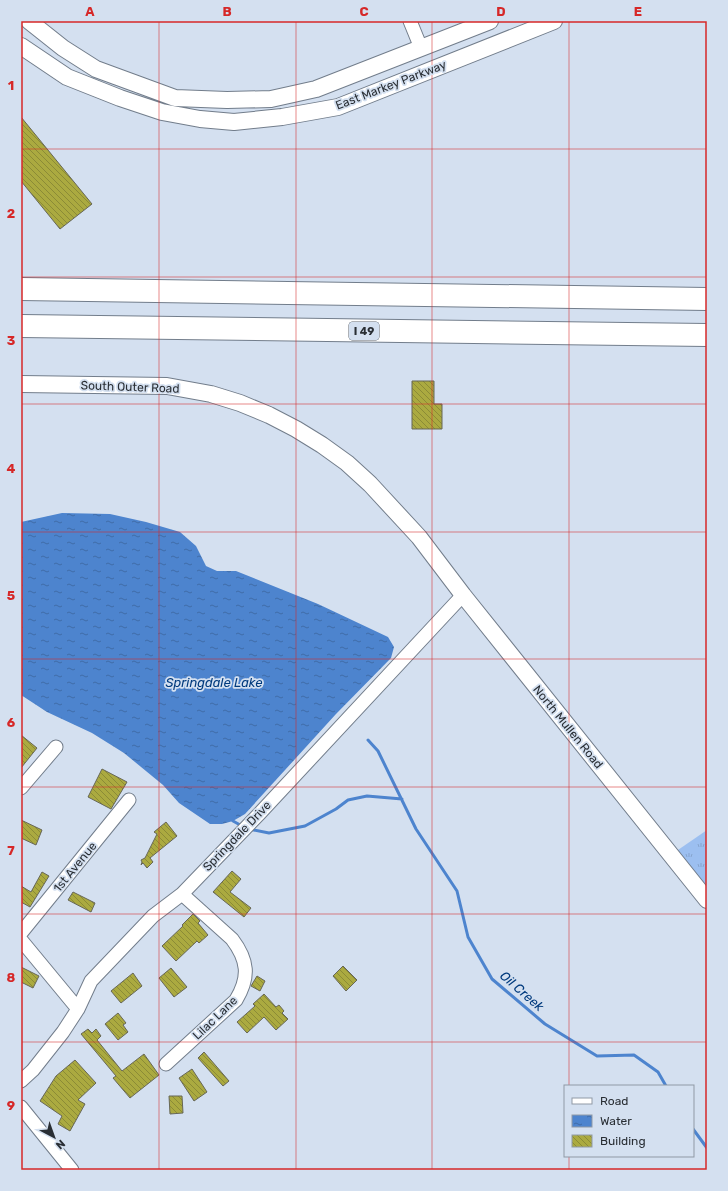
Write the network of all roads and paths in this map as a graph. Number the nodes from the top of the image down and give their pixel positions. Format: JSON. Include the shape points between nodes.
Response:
{"nodes":[{"id":1,"x":28,"y":21,"type":"edge"},
{"id":2,"x":410,"y":21,"type":"edge"},
{"id":3,"x":490,"y":21,"type":"edge"},
{"id":4,"x":554,"y":21,"type":"edge"},
{"id":5,"x":21,"y":46,"type":"edge"},
{"id":6,"x":421,"y":48,"type":"junction"},
{"id":7,"x":21,"y":289,"type":"edge"},
{"id":8,"x":707,"y":299,"type":"edge"},
{"id":9,"x":21,"y":326,"type":"edge"},
{"id":10,"x":707,"y":336,"type":"edge"},
{"id":11,"x":21,"y":384,"type":"edge"},
{"id":12,"x":463,"y":595,"type":"junction"},
{"id":13,"x":56,"y":747,"type":"dead end"},
{"id":14,"x":21,"y":788,"type":"edge"},
{"id":15,"x":129,"y":800,"type":"dead end"},
{"id":16,"x":182,"y":894,"type":"junction"},
{"id":17,"x":707,"y":900,"type":"edge"},
{"id":18,"x":21,"y":933,"type":"edge"},
{"id":19,"x":21,"y":940,"type":"edge"},
{"id":20,"x":78,"y":1009,"type":"junction"},
{"id":21,"x":166,"y":1064,"type":"dead end"},
{"id":22,"x":21,"y":1081,"type":"edge"},
{"id":23,"x":21,"y":1107,"type":"edge"},
{"id":24,"x":72,"y":1170,"type":"edge"}],
"edges":[{"from":1,"to":6,"type":"street","name":"East Markey Parkway","via":[[96,69],[175,98],[271,99],[316,89]]},
{"from":2,"to":6,"type":"street"},
{"from":3,"to":6,"type":"street","name":"East Markey Parkway"},
{"from":4,"to":5,"type":"street","name":"East Markey Parkway","via":[[338,107],[234,122],[162,112],[120,98],[67,78]]},
{"from":7,"to":8,"type":"highway"},
{"from":9,"to":10,"type":"highway","number":"I 49"},
{"from":11,"to":12,"type":"street","name":"South Outer Road","via":[[167,386],[211,394],[269,415],[322,445],[360,475],[419,537]]},
{"from":12,"to":16,"type":"street","name":"Springdale Drive"},
{"from":12,"to":17,"type":"street","name":"North Mullen Road"},
{"from":13,"to":14,"type":"street"},
{"from":15,"to":18,"type":"street","name":"1st Avenue"},
{"from":16,"to":20,"type":"street","name":"Springdale Drive","via":[[153,916],[92,981]]},
{"from":16,"to":21,"type":"street","name":"Lilac Lane","via":[[239,948],[245,964],[245,980],[236,1000]]},
{"from":19,"to":20,"type":"street"},
{"from":20,"to":22,"type":"street","name":"Springdale Drive","via":[[33,1070]]},
{"from":23,"to":24,"type":"street"}]}
